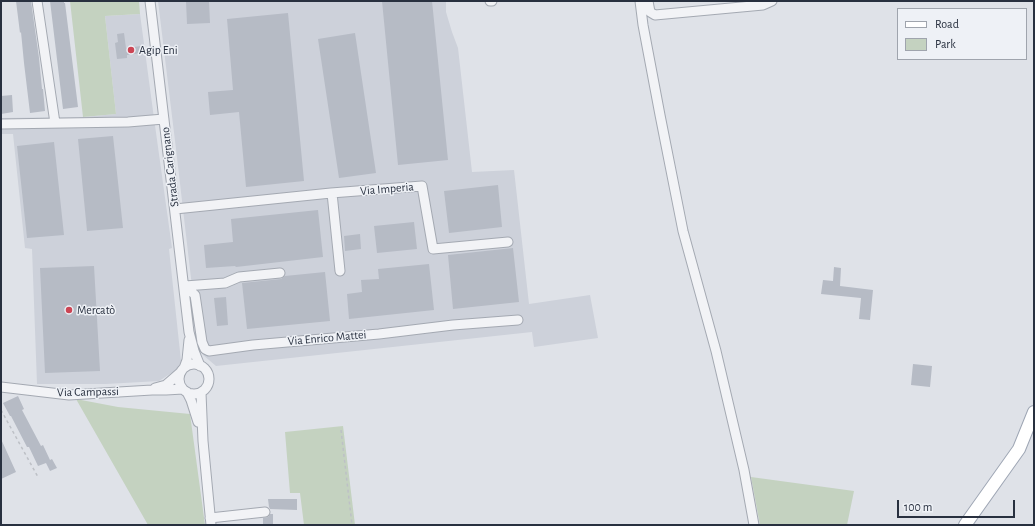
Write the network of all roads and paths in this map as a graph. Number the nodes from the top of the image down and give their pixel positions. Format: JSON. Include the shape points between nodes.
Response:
{"nodes":[{"id":1,"x":37,"y":1,"type":"edge"},
{"id":2,"x":150,"y":1,"type":"edge"},
{"id":3,"x":640,"y":1,"type":"edge"},
{"id":4,"x":648,"y":1,"type":"edge"},
{"id":5,"x":706,"y":1,"type":"edge"},
{"id":6,"x":772,"y":1,"type":"edge"},
{"id":7,"x":707,"y":11,"type":"junction"},
{"id":8,"x":164,"y":119,"type":"junction"},
{"id":9,"x":55,"y":123,"type":"junction"},
{"id":10,"x":1,"y":124,"type":"edge"},
{"id":11,"x":332,"y":193,"type":"junction"},
{"id":12,"x":175,"y":209,"type":"junction"},
{"id":13,"x":508,"y":242,"type":"dead end"},
{"id":14,"x":340,"y":271,"type":"dead end"},
{"id":15,"x":280,"y":273,"type":"dead end"},
{"id":16,"x":185,"y":286,"type":"junction"},
{"id":17,"x":518,"y":320,"type":"dead end"},
{"id":18,"x":190,"y":332,"type":"junction"},
{"id":19,"x":200,"y":366,"type":"junction"},
{"id":20,"x":183,"y":370,"type":"junction"},
{"id":21,"x":1,"y":387,"type":"edge"},
{"id":22,"x":152,"y":390,"type":"junction"},
{"id":23,"x":185,"y":391,"type":"junction"},
{"id":24,"x":201,"y":392,"type":"junction"},
{"id":25,"x":1,"y":410,"type":"edge"},
{"id":26,"x":1034,"y":412,"type":"edge"},
{"id":27,"x":341,"y":430,"type":"dead end"},
{"id":28,"x":203,"y":441,"type":"junction"},
{"id":29,"x":38,"y":477,"type":"dead end"},
{"id":30,"x":265,"y":512,"type":"dead end"},
{"id":31,"x":210,"y":522,"type":"edge"},
{"id":32,"x":352,"y":525,"type":"edge"},
{"id":33,"x":754,"y":525,"type":"edge"},
{"id":34,"x":965,"y":525,"type":"edge"}],
"edges":[{"from":1,"to":9,"type":"street"},
{"from":2,"to":8,"type":"street","name":"Strada Carignano"},
{"from":3,"to":33,"type":"street","via":[[683,231],[716,351]]},
{"from":4,"to":7,"type":"street","via":[[650,12],[655,15]]},
{"from":5,"to":7,"type":"street"},
{"from":6,"to":7,"type":"street"},
{"from":8,"to":9,"type":"street"},
{"from":8,"to":12,"type":"street","name":"Strada Carignano"},
{"from":9,"to":10,"type":"street"},
{"from":11,"to":12,"type":"street","name":"Via Imperia"},
{"from":11,"to":13,"type":"street","name":"Via Imperia","via":[[422,186],[433,249]]},
{"from":11,"to":14,"type":"street"},
{"from":12,"to":16,"type":"street","name":"Strada Carignano"},
{"from":15,"to":16,"type":"street","via":[[239,277],[225,284]]},
{"from":16,"to":17,"type":"street","name":"Via Enrico Mattei","via":[[195,295],[202,342],[209,351]]},
{"from":16,"to":18,"type":"street","name":"Strada Carignano"},
{"from":18,"to":19,"type":"street","name":"Strada Carignano"},
{"from":18,"to":20,"type":"street","name":"Strada Carignano","via":[[187,360]]},
{"from":19,"to":20,"type":"street","via":[[189,365]]},
{"from":19,"to":24,"type":"street","via":[[208,373],[209,380]]},
{"from":20,"to":22,"type":"street","name":"Via Campassi","via":[[166,385]]},
{"from":20,"to":23,"type":"street","via":[[179,378]]},
{"from":21,"to":22,"type":"street","name":"Via Campassi","via":[[69,395]]},
{"from":22,"to":23,"type":"street","name":"Via Campassi"},
{"from":23,"to":24,"type":"street","via":[[195,394]]},
{"from":23,"to":28,"type":"street","via":[[197,414]]},
{"from":24,"to":28,"type":"street"},
{"from":25,"to":29,"type":"path"},
{"from":26,"to":34,"type":"main road","via":[[1019,449]]},
{"from":27,"to":32,"type":"path"},
{"from":28,"to":31,"type":"street"},
{"from":30,"to":31,"type":"street"}]}
